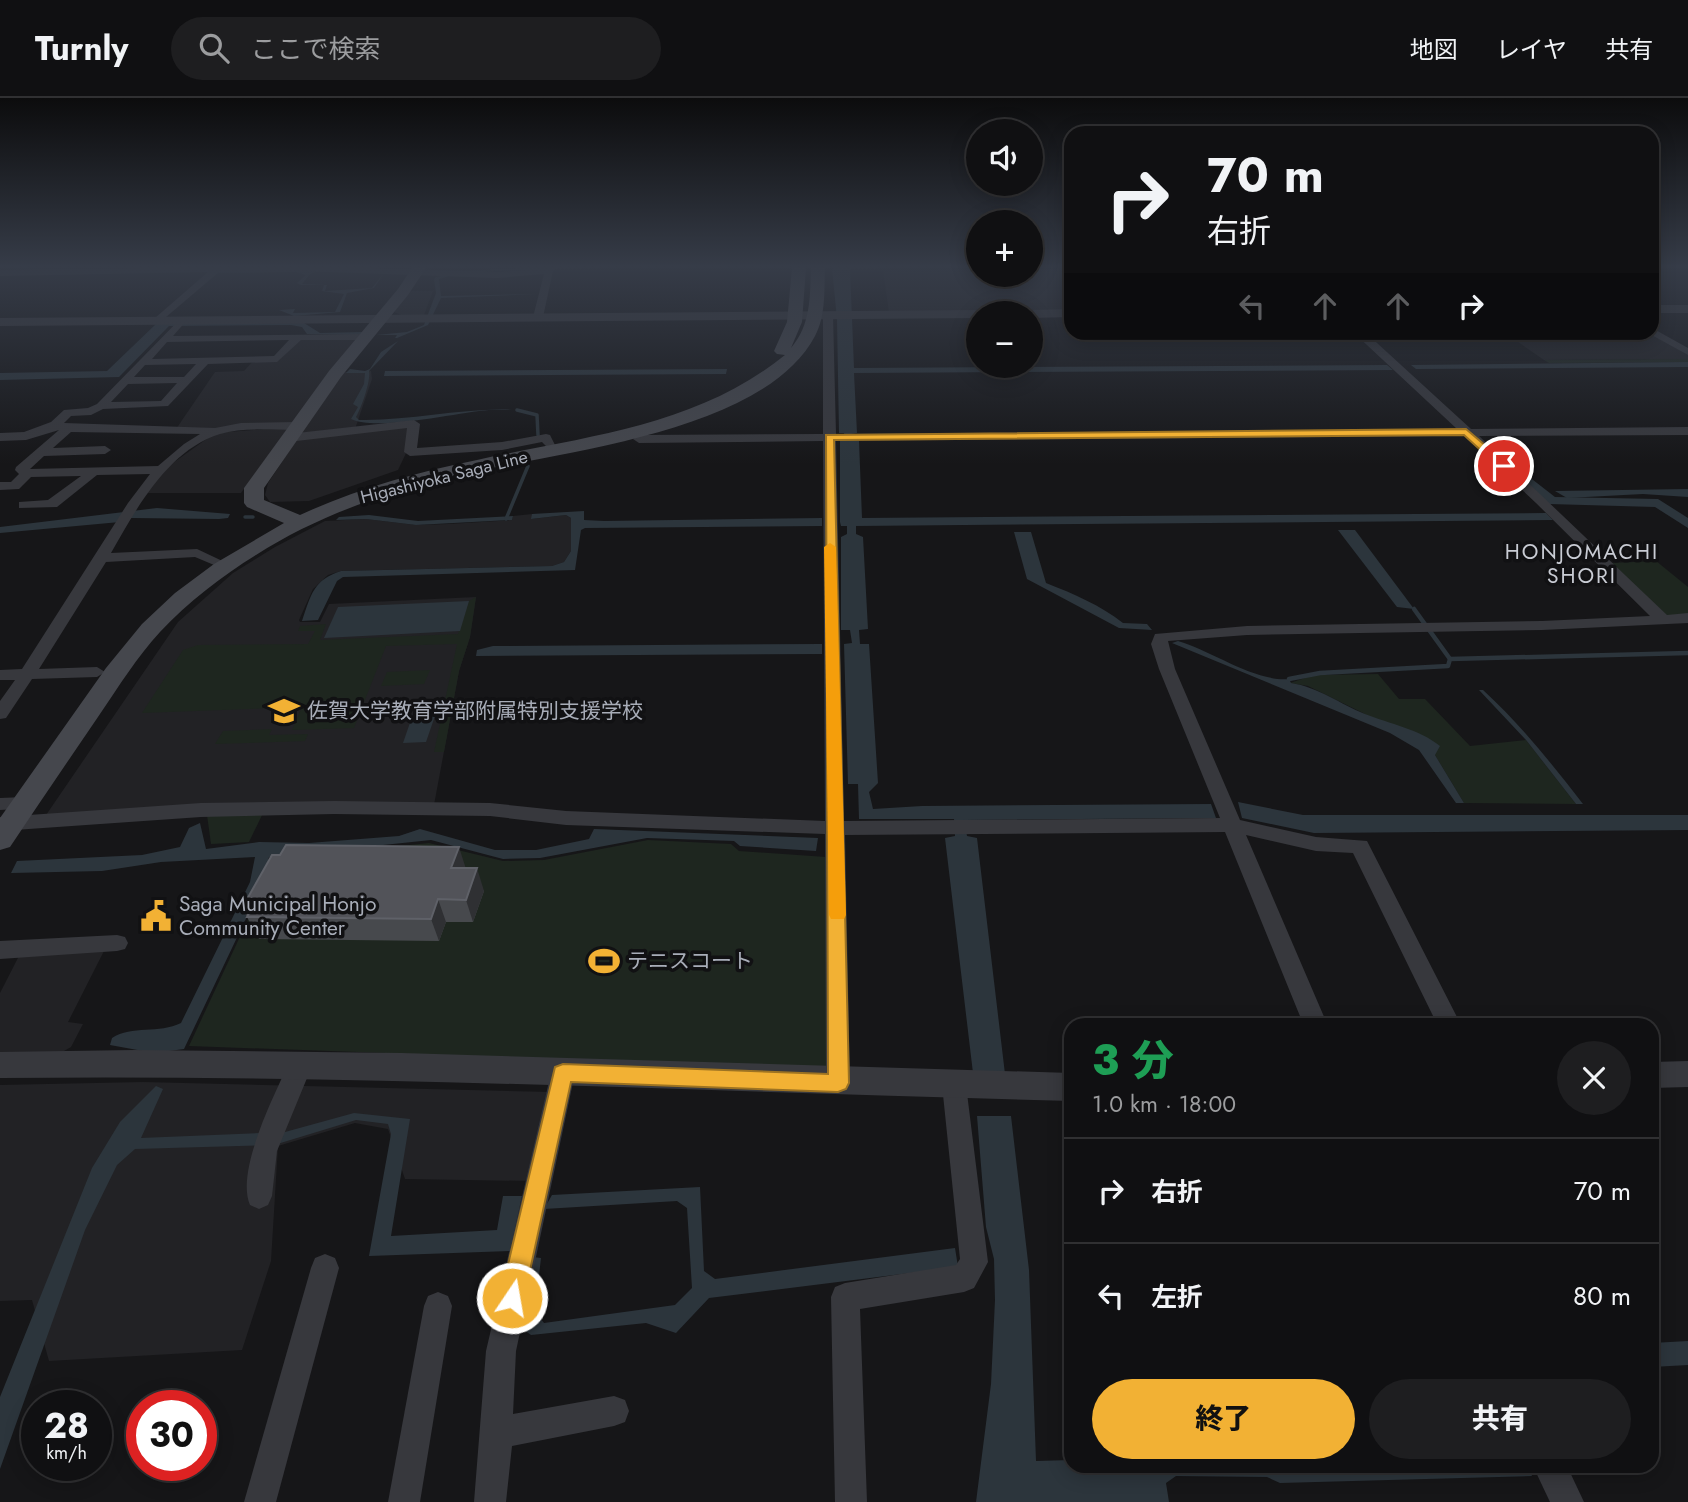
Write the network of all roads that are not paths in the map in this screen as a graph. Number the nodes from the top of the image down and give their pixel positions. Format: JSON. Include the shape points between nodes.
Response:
{"nodes":[{"id":1,"x":170,"y":334,"type":"edge"},
{"id":2,"x":370,"y":334,"type":"edge"},
{"id":3,"x":792,"y":334,"type":"edge"},
{"id":4,"x":812,"y":334,"type":"edge"},
{"id":5,"x":834,"y":334,"type":"edge"},
{"id":6,"x":1659,"y":335,"type":"edge"},
{"id":7,"x":298,"y":337,"type":"junction"},
{"id":8,"x":367,"y":337,"type":"junction"},
{"id":9,"x":166,"y":339,"type":"junction"},
{"id":10,"x":1367,"y":340,"type":"edge"},
{"id":11,"x":1688,"y":352,"type":"edge"},
{"id":12,"x":206,"y":360,"type":"junction"},
{"id":13,"x":141,"y":362,"type":"junction"},
{"id":14,"x":186,"y":380,"type":"junction"},
{"id":15,"x":122,"y":381,"type":"junction"},
{"id":16,"x":101,"y":406,"type":"junction"},
{"id":17,"x":121,"y":415,"type":"dead end"},
{"id":18,"x":143,"y":416,"type":"junction"},
{"id":19,"x":162,"y":417,"type":"dead end"},
{"id":20,"x":61,"y":426,"type":"junction"},
{"id":21,"x":127,"y":429,"type":"junction"},
{"id":22,"x":155,"y":430,"type":"junction"},
{"id":23,"x":1688,"y":430,"type":"edge"},
{"id":24,"x":215,"y":432,"type":"junction"},
{"id":25,"x":292,"y":432,"type":"junction"},
{"id":26,"x":1473,"y":432,"type":"junction"},
{"id":27,"x":842,"y":437,"type":"junction"},
{"id":28,"x":4,"y":439,"type":"edge"},
{"id":29,"x":639,"y":439,"type":"dead end"},
{"id":30,"x":141,"y":444,"type":"dead end"},
{"id":31,"x":549,"y":445,"type":"junction"},
{"id":32,"x":105,"y":450,"type":"dead end"},
{"id":33,"x":41,"y":452,"type":"junction"},
{"id":34,"x":162,"y":470,"type":"junction"},
{"id":35,"x":93,"y":472,"type":"junction"},
{"id":36,"x":28,"y":473,"type":"junction"},
{"id":37,"x":0,"y":486,"type":"edge"},
{"id":38,"x":24,"y":505,"type":"dead end"},
{"id":39,"x":295,"y":520,"type":"junction"},
{"id":40,"x":102,"y":558,"type":"junction"},
{"id":41,"x":221,"y":563,"type":"junction"},
{"id":42,"x":1688,"y":618,"type":"edge"},
{"id":43,"x":1664,"y":621,"type":"junction"},
{"id":44,"x":97,"y":672,"type":"junction"},
{"id":45,"x":28,"y":673,"type":"junction"},
{"id":46,"x":0,"y":674,"type":"edge"},
{"id":47,"x":0,"y":714,"type":"edge"},
{"id":48,"x":6,"y":815,"type":"edge"},
{"id":49,"x":1231,"y":825,"type":"junction"},
{"id":50,"x":837,"y":828,"type":"junction"},
{"id":51,"x":117,"y":943,"type":"dead end"},
{"id":52,"x":0,"y":950,"type":"edge"},
{"id":53,"x":1445,"y":1017,"type":"dead end"},
{"id":54,"x":1313,"y":1018,"type":"edge"},
{"id":55,"x":0,"y":1065,"type":"edge"},
{"id":56,"x":300,"y":1066,"type":"junction"},
{"id":57,"x":563,"y":1073,"type":"junction"},
{"id":58,"x":1688,"y":1074,"type":"edge"},
{"id":59,"x":1659,"y":1075,"type":"edge"},
{"id":60,"x":838,"y":1083,"type":"junction"},
{"id":61,"x":954,"y":1085,"type":"junction"},
{"id":62,"x":1064,"y":1087,"type":"edge"},
{"id":63,"x":259,"y":1196,"type":"dead end"},
{"id":64,"x":325,"y":1268,"type":"dead end"},
{"id":65,"x":438,"y":1306,"type":"dead end"},
{"id":66,"x":614,"y":1411,"type":"dead end"},
{"id":67,"x":497,"y":1433,"type":"junction"},
{"id":68,"x":1553,"y":1473,"type":"edge"},
{"id":69,"x":260,"y":1502,"type":"edge"},
{"id":70,"x":404,"y":1502,"type":"edge"},
{"id":71,"x":490,"y":1502,"type":"edge"},
{"id":72,"x":850,"y":1502,"type":"edge"},
{"id":73,"x":1568,"y":1502,"type":"edge"}],
"edges":[{"from":1,"to":9,"type":"street"},
{"from":2,"to":8,"type":"main road"},
{"from":3,"to":31,"type":"main road","name":"Higashiyoka Saga Line","via":[[779,355],[721,393],[660,418]]},
{"from":4,"to":39,"type":"main road","name":"Higashiyoka Saga Line","via":[[777,370],[703,410],[629,433],[395,486]]},
{"from":5,"to":27,"type":"street"},
{"from":6,"to":11,"type":"street"},
{"from":7,"to":8,"type":"street"},
{"from":7,"to":9,"type":"street"},
{"from":7,"to":12,"type":"street","via":[[277,359]]},
{"from":8,"to":25,"type":"main road"},
{"from":9,"to":13,"type":"street"},
{"from":10,"to":26,"type":"street"},
{"from":12,"to":13,"type":"street"},
{"from":12,"to":14,"type":"street"},
{"from":13,"to":15,"type":"street"},
{"from":14,"to":15,"type":"street"},
{"from":14,"to":16,"type":"street","via":[[163,404]]},
{"from":15,"to":16,"type":"street"},
{"from":16,"to":20,"type":"street","via":[[68,413]]},
{"from":17,"to":18,"type":"street"},
{"from":18,"to":19,"type":"street"},
{"from":18,"to":21,"type":"street"},
{"from":20,"to":21,"type":"street"},
{"from":20,"to":28,"type":"street"},
{"from":20,"to":33,"type":"street"},
{"from":21,"to":22,"type":"street"},
{"from":22,"to":24,"type":"street"},
{"from":22,"to":30,"type":"street"},
{"from":23,"to":26,"type":"street"},
{"from":24,"to":25,"type":"street"},
{"from":24,"to":34,"type":"street"},
{"from":25,"to":31,"type":"street","via":[[414,424],[410,452],[502,446],[545,438]]},
{"from":25,"to":39,"type":"main road","via":[[254,488],[254,503]]},
{"from":26,"to":27,"type":"street"},
{"from":26,"to":43,"type":"street","via":[[1547,498]]},
{"from":27,"to":29,"type":"street"},
{"from":27,"to":50,"type":"street"},
{"from":31,"to":39,"type":"main road","name":"Higashiyoka Saga Line","via":[[387,479]]},
{"from":32,"to":33,"type":"street"},
{"from":33,"to":36,"type":"street","via":[[21,470]]},
{"from":34,"to":35,"type":"street"},
{"from":34,"to":40,"type":"street","via":[[140,492]]},
{"from":35,"to":36,"type":"street"},
{"from":35,"to":38,"type":"street","via":[[52,504]]},
{"from":36,"to":37,"type":"street","via":[[14,486]]},
{"from":39,"to":41,"type":"main road","name":"Higashiyoka Saga Line"},
{"from":40,"to":41,"type":"street","via":[[197,553]]},
{"from":40,"to":45,"type":"street"},
{"from":41,"to":44,"type":"main road","name":"Higashiyoka Saga Line","via":[[150,612]]},
{"from":41,"to":48,"type":"main road","name":"Higashiyoka Saga Line","via":[[159,620]]},
{"from":42,"to":43,"type":"street"},
{"from":43,"to":49,"type":"street","via":[[1199,632],[1161,637],[1167,669]]},
{"from":44,"to":45,"type":"street"},
{"from":44,"to":48,"type":"main road","name":"Higashiyoka Saga Line"},
{"from":45,"to":46,"type":"street"},
{"from":45,"to":47,"type":"street"},
{"from":48,"to":50,"type":"street","via":[[486,808],[523,809],[566,818]]},
{"from":49,"to":50,"type":"street"},
{"from":49,"to":53,"type":"street","via":[[1315,844],[1360,846]]},
{"from":49,"to":54,"type":"street"},
{"from":50,"to":60,"type":"street"},
{"from":51,"to":52,"type":"street"},
{"from":55,"to":56,"type":"street"},
{"from":56,"to":57,"type":"street"},
{"from":56,"to":63,"type":"street","via":[[264,1151]]},
{"from":57,"to":60,"type":"street"},
{"from":57,"to":67,"type":"street","via":[[500,1351]]},
{"from":58,"to":59,"type":"street"},
{"from":60,"to":61,"type":"street"},
{"from":61,"to":62,"type":"street"},
{"from":61,"to":72,"type":"street","via":[[973,1255],[964,1278],[845,1297]]},
{"from":64,"to":69,"type":"street"},
{"from":65,"to":70,"type":"street"},
{"from":66,"to":67,"type":"street"},
{"from":67,"to":71,"type":"street"},
{"from":68,"to":73,"type":"street"}]}
